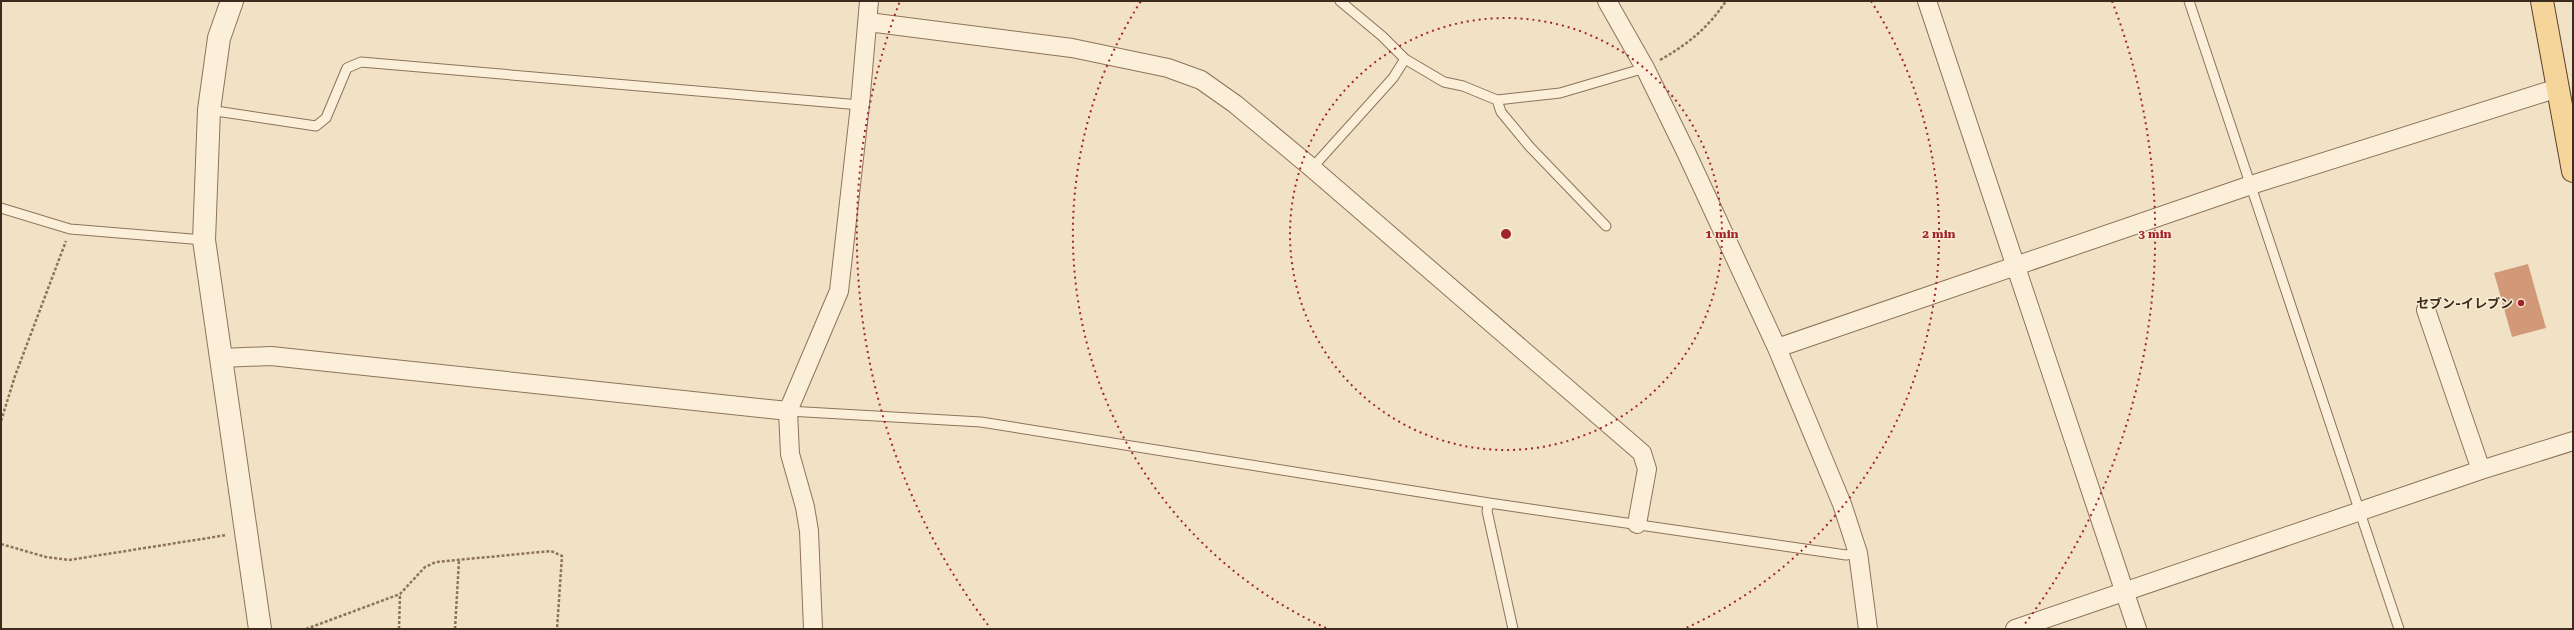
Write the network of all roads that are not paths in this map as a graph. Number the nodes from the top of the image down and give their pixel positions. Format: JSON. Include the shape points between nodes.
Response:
{"nodes":[{"id":1,"x":232,"y":1,"type":"edge"},
{"id":2,"x":869,"y":1,"type":"edge"},
{"id":3,"x":1340,"y":1,"type":"edge"},
{"id":4,"x":1607,"y":1,"type":"edge"},
{"id":5,"x":1927,"y":1,"type":"edge"},
{"id":6,"x":2189,"y":1,"type":"edge"},
{"id":7,"x":2542,"y":1,"type":"edge"},
{"id":8,"x":868,"y":22,"type":"junction"},
{"id":9,"x":1405,"y":59,"type":"junction"},
{"id":10,"x":1645,"y":68,"type":"junction"},
{"id":11,"x":2558,"y":88,"type":"junction"},
{"id":12,"x":1497,"y":100,"type":"junction"},
{"id":13,"x":860,"y":106,"type":"junction"},
{"id":14,"x":209,"y":110,"type":"junction"},
{"id":15,"x":1312,"y":168,"type":"junction"},
{"id":16,"x":2573,"y":171,"type":"edge"},
{"id":17,"x":2251,"y":185,"type":"junction"},
{"id":18,"x":1,"y":208,"type":"edge"},
{"id":19,"x":1606,"y":226,"type":"dead end"},
{"id":20,"x":204,"y":240,"type":"junction"},
{"id":21,"x":2016,"y":265,"type":"junction"},
{"id":22,"x":2426,"y":310,"type":"dead end"},
{"id":23,"x":1777,"y":348,"type":"junction"},
{"id":24,"x":221,"y":358,"type":"junction"},
{"id":25,"x":788,"y":411,"type":"junction"},
{"id":26,"x":2573,"y":441,"type":"edge"},
{"id":27,"x":2481,"y":470,"type":"junction"},
{"id":28,"x":1489,"y":503,"type":"junction"},
{"id":29,"x":2360,"y":513,"type":"junction"},
{"id":30,"x":1636,"y":524,"type":"junction"},
{"id":31,"x":1858,"y":553,"type":"junction"},
{"id":32,"x":2125,"y":592,"type":"junction"},
{"id":33,"x":260,"y":629,"type":"edge"},
{"id":34,"x":813,"y":629,"type":"edge"},
{"id":35,"x":1513,"y":629,"type":"edge"},
{"id":36,"x":1868,"y":629,"type":"edge"},
{"id":37,"x":2015,"y":629,"type":"edge"},
{"id":38,"x":2137,"y":629,"type":"edge"},
{"id":39,"x":2399,"y":629,"type":"edge"}],
"edges":[{"from":1,"to":14,"type":"street","via":[[219,38]]},
{"from":2,"to":8,"type":"street"},
{"from":3,"to":9,"type":"lane"},
{"from":4,"to":10,"type":"street"},
{"from":5,"to":21,"type":"street"},
{"from":6,"to":17,"type":"lane"},
{"from":7,"to":11,"type":"main road"},
{"from":8,"to":13,"type":"street"},
{"from":8,"to":15,"type":"street","via":[[1072,48],[1186,73],[1235,104]]},
{"from":9,"to":12,"type":"lane","via":[[1444,82],[1463,86]]},
{"from":9,"to":15,"type":"lane","via":[[1393,78]]},
{"from":10,"to":12,"type":"lane","via":[[1560,93]]},
{"from":10,"to":23,"type":"street"},
{"from":11,"to":16,"type":"main road"},
{"from":11,"to":17,"type":"street"},
{"from":12,"to":19,"type":"lane","via":[[1501,112],[1530,147]]},
{"from":13,"to":14,"type":"lane","via":[[361,62],[347,68],[326,118],[316,126]]},
{"from":13,"to":25,"type":"street","via":[[839,291]]},
{"from":14,"to":20,"type":"street"},
{"from":15,"to":30,"type":"street","via":[[1642,453],[1647,468]]},
{"from":17,"to":21,"type":"street"},
{"from":17,"to":29,"type":"lane"},
{"from":18,"to":20,"type":"lane","via":[[70,230]]},
{"from":20,"to":24,"type":"street"},
{"from":21,"to":23,"type":"street"},
{"from":21,"to":32,"type":"street"},
{"from":22,"to":27,"type":"street"},
{"from":23,"to":31,"type":"street","via":[[1842,504]]},
{"from":24,"to":25,"type":"street","via":[[271,356]]},
{"from":24,"to":33,"type":"street"},
{"from":25,"to":28,"type":"lane","via":[[981,422]]},
{"from":25,"to":34,"type":"street","via":[[790,454],[805,507],[808,531]]},
{"from":26,"to":27,"type":"street"},
{"from":27,"to":29,"type":"street"},
{"from":28,"to":30,"type":"lane"},
{"from":28,"to":35,"type":"lane","via":[[1487,512]]},
{"from":29,"to":32,"type":"street"},
{"from":29,"to":39,"type":"lane"},
{"from":30,"to":31,"type":"lane","via":[[1846,555]]},
{"from":31,"to":36,"type":"street"},
{"from":32,"to":37,"type":"street"},
{"from":32,"to":38,"type":"street"}]}
